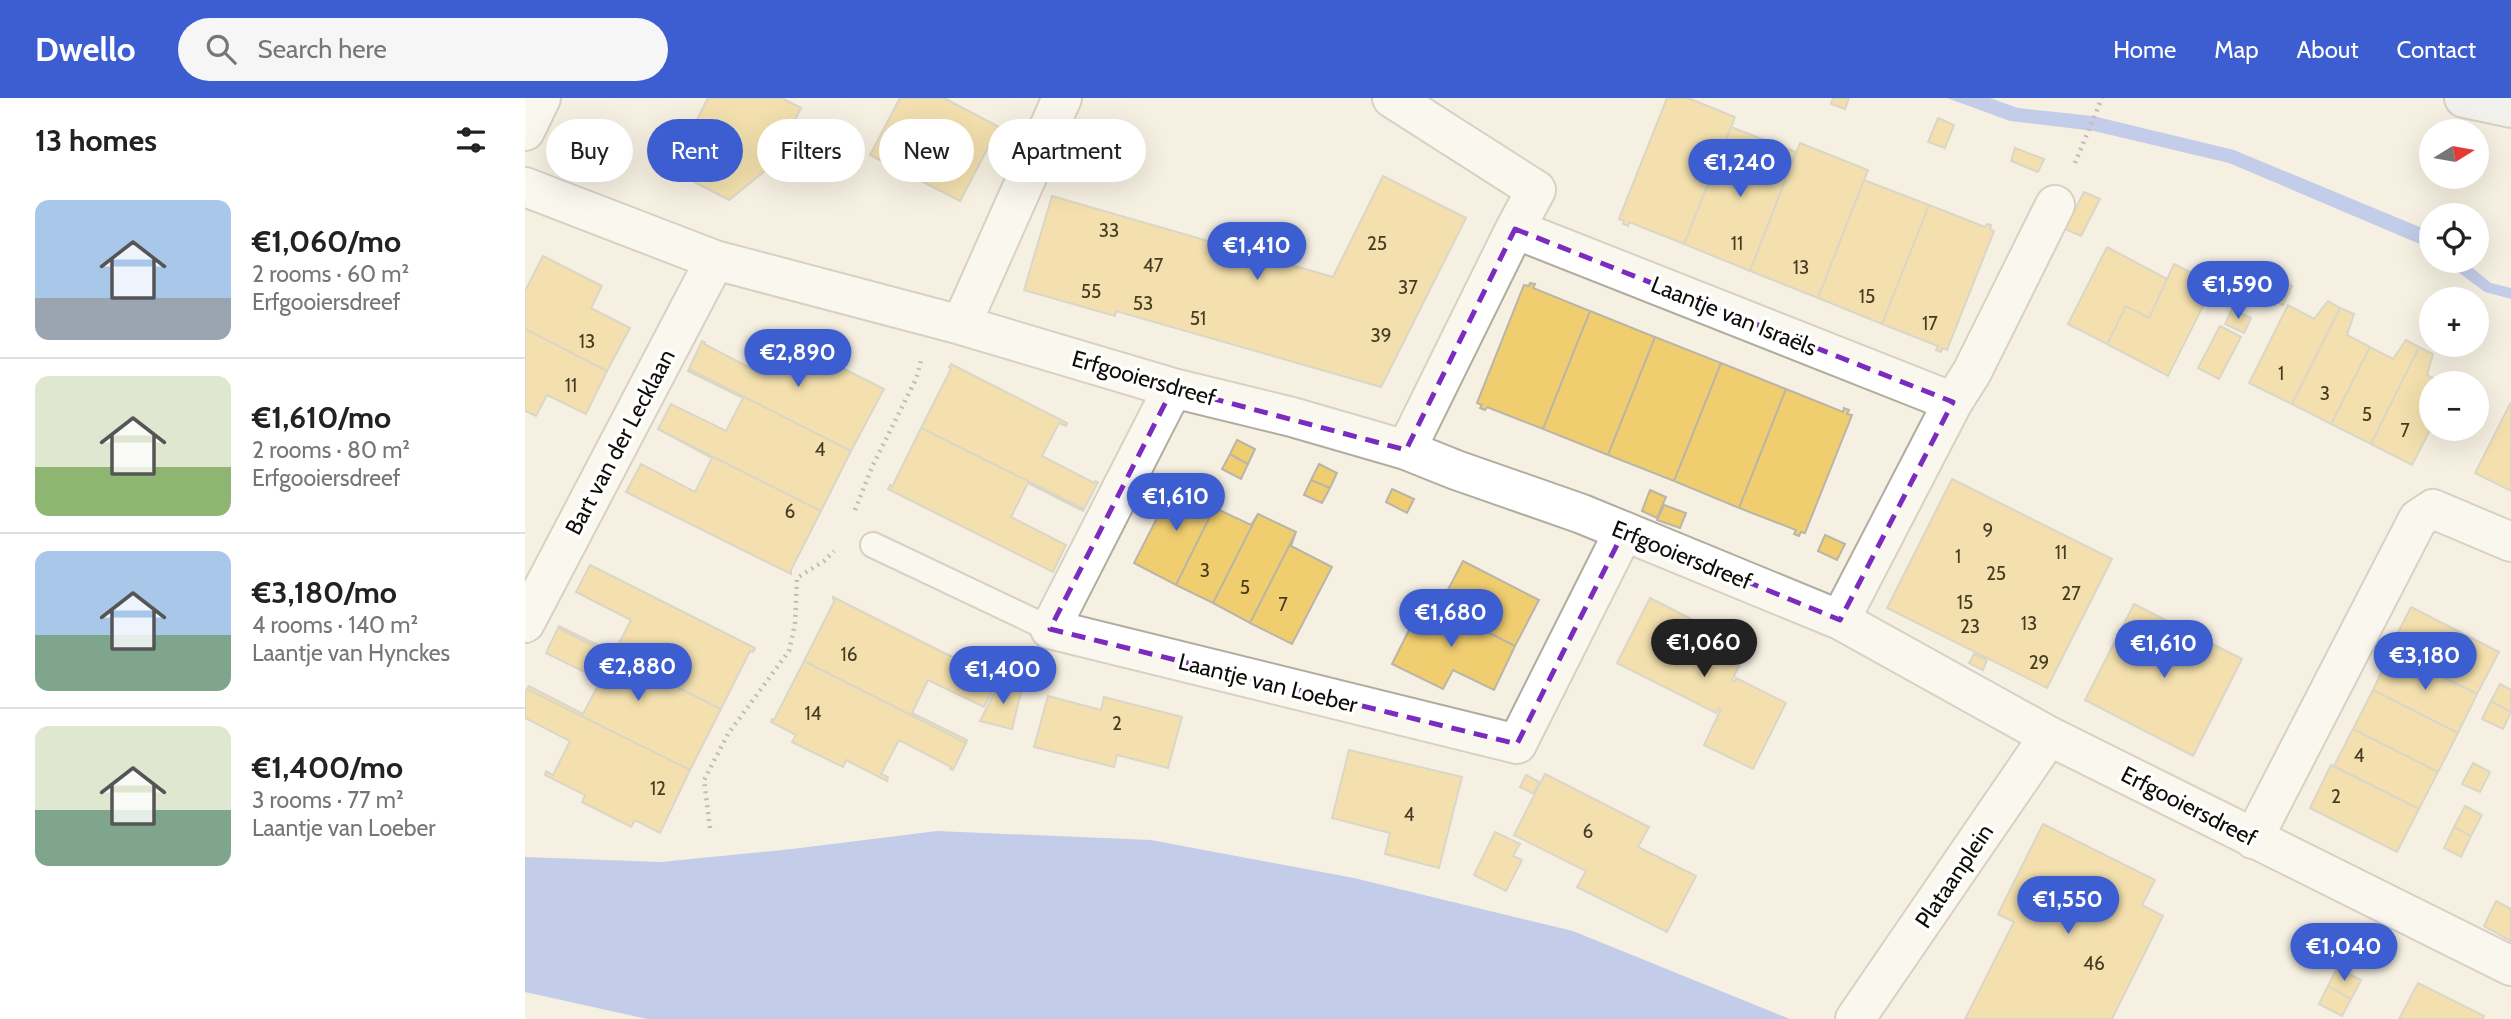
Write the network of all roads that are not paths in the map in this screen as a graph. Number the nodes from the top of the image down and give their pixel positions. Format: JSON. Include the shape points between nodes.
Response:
{"nodes":[{"id":1,"x":541,"y":98,"type":"edge"},
{"id":2,"x":1062,"y":98,"type":"edge"},
{"id":3,"x":1392,"y":98,"type":"edge"},
{"id":4,"x":2464,"y":98,"type":"edge"},
{"id":5,"x":2511,"y":108,"type":"edge"},
{"id":6,"x":525,"y":131,"type":"edge"},
{"id":7,"x":525,"y":187,"type":"edge"},
{"id":8,"x":2055,"y":205,"type":"dead end"},
{"id":9,"x":1515,"y":229,"type":"junction"},
{"id":10,"x":715,"y":260,"type":"junction"},
{"id":11,"x":961,"y":325,"type":"junction"},
{"id":12,"x":1173,"y":388,"type":"junction"},
{"id":13,"x":1953,"y":402,"type":"junction"},
{"id":14,"x":1406,"y":450,"type":"junction"},
{"id":15,"x":1623,"y":531,"type":"junction"},
{"id":16,"x":2511,"y":542,"type":"edge"},
{"id":17,"x":873,"y":545,"type":"dead end"},
{"id":18,"x":1840,"y":620,"type":"junction"},
{"id":19,"x":525,"y":623,"type":"edge"},
{"id":20,"x":1050,"y":629,"type":"junction"},
{"id":21,"x":2049,"y":736,"type":"junction"},
{"id":22,"x":2253,"y":839,"type":"junction"},
{"id":23,"x":2511,"y":966,"type":"edge"},
{"id":24,"x":1856,"y":1018,"type":"edge"}],
"edges":[{"from":1,"to":6,"type":"street"},
{"from":2,"to":11,"type":"street"},
{"from":3,"to":9,"type":"street","via":[[1536,190]]},
{"from":4,"to":5,"type":"street"},
{"from":7,"to":10,"type":"street","name":"Erfgooiersdreef"},
{"from":8,"to":13,"type":"street"},
{"from":9,"to":13,"type":"street","name":"Laantje van Israëls"},
{"from":9,"to":14,"type":"street"},
{"from":10,"to":11,"type":"street","name":"Erfgooiersdreef"},
{"from":10,"to":19,"type":"street","name":"Bart van der Lecklaan"},
{"from":11,"to":12,"type":"street","name":"Erfgooiersdreef"},
{"from":12,"to":14,"type":"street","name":"Erfgooiersdreef"},
{"from":12,"to":20,"type":"street"},
{"from":13,"to":18,"type":"street"},
{"from":14,"to":15,"type":"street","name":"Erfgooiersdreef"},
{"from":15,"to":18,"type":"street","name":"Erfgooiersdreef"},
{"from":15,"to":20,"type":"street","name":"Laantje van Loeber","via":[[1517,744]]},
{"from":16,"to":22,"type":"street","via":[[2433,509],[2417,519]]},
{"from":17,"to":20,"type":"lane"},
{"from":18,"to":21,"type":"street","name":"Erfgooiersdreef"},
{"from":21,"to":22,"type":"street","name":"Erfgooiersdreef"},
{"from":21,"to":24,"type":"street","name":"Plataanplein"},
{"from":22,"to":23,"type":"street","name":"Erfgooiersdreef"}]}
